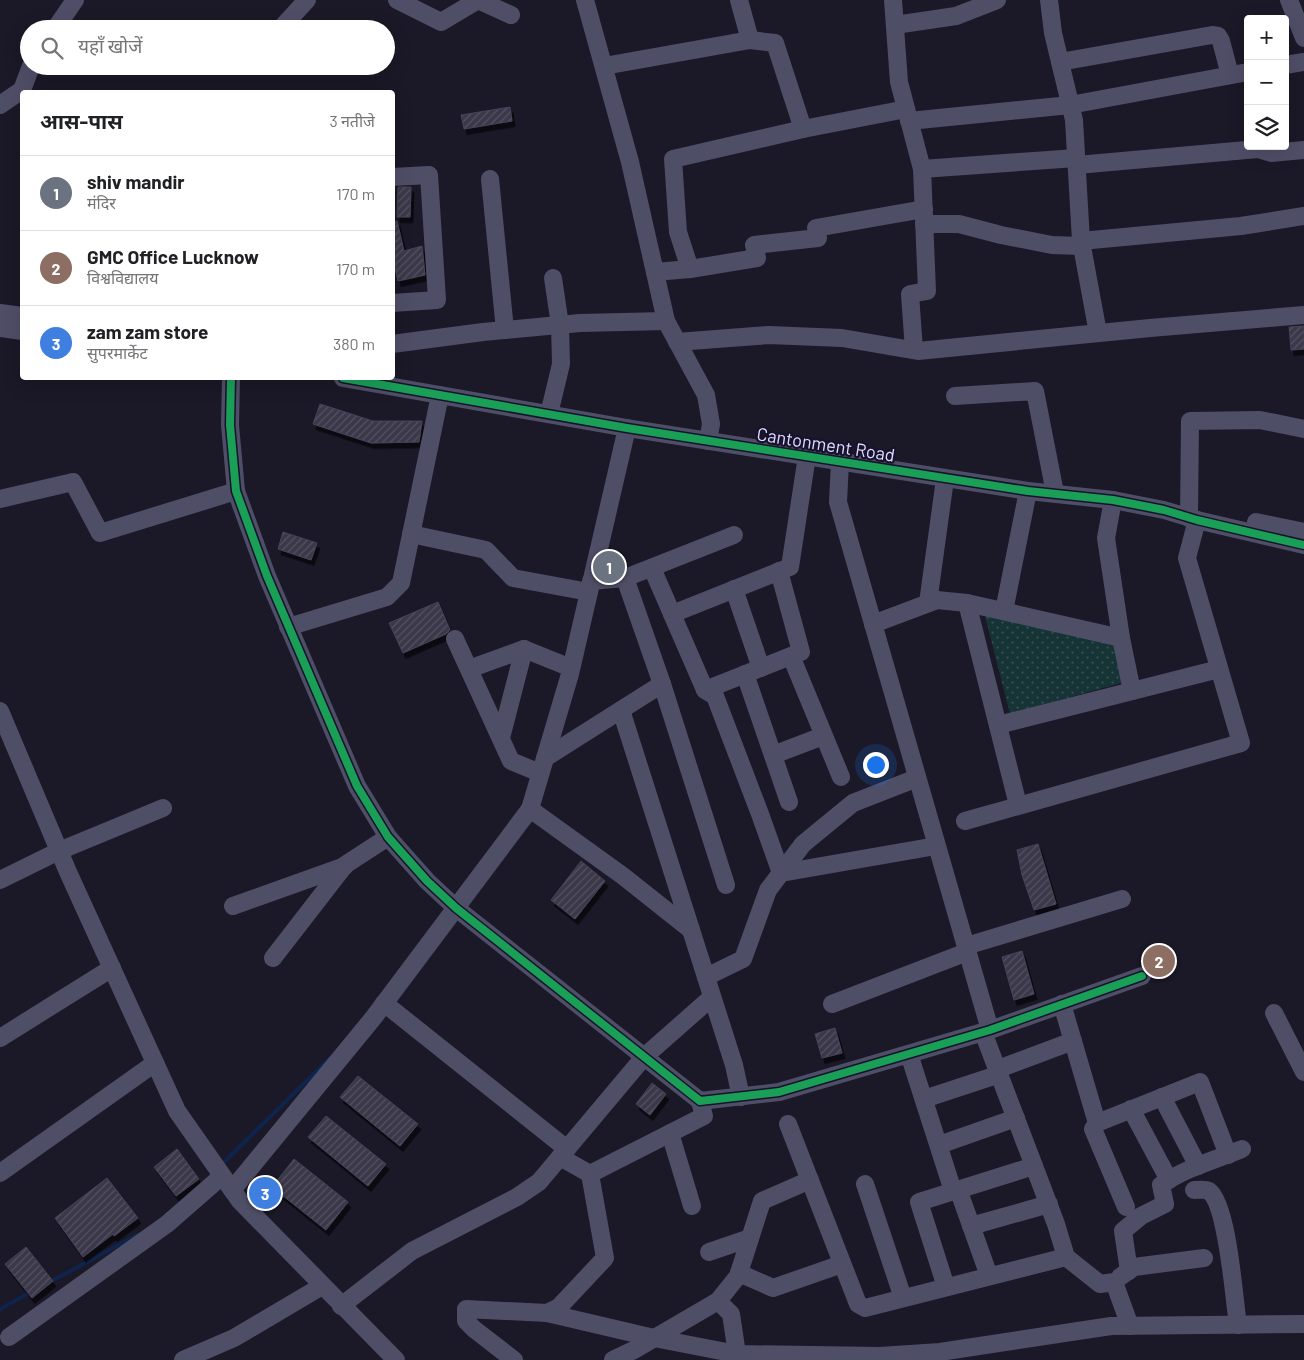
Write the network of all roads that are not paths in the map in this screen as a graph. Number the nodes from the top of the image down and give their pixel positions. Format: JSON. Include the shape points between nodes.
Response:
{"nodes":[{"id":1,"x":75,"y":0,"type":"edge"},
{"id":2,"x":307,"y":0,"type":"edge"},
{"id":3,"x":397,"y":0,"type":"edge"},
{"id":4,"x":739,"y":0,"type":"edge"},
{"id":5,"x":893,"y":0,"type":"edge"},
{"id":6,"x":996,"y":0,"type":"edge"},
{"id":7,"x":1048,"y":0,"type":"edge"},
{"id":8,"x":1289,"y":0,"type":"edge"},
{"id":9,"x":590,"y":1,"type":"edge"},
{"id":10,"x":511,"y":15,"type":"dead end"},
{"id":11,"x":61,"y":20,"type":"edge"},
{"id":12,"x":288,"y":20,"type":"edge"},
{"id":13,"x":895,"y":25,"type":"junction"},
{"id":14,"x":1304,"y":38,"type":"edge"},
{"id":15,"x":750,"y":40,"type":"junction"},
{"id":16,"x":1060,"y":62,"type":"junction"},
{"id":17,"x":1304,"y":62,"type":"edge"},
{"id":18,"x":1289,"y":64,"type":"edge"},
{"id":19,"x":604,"y":66,"type":"junction"},
{"id":20,"x":1244,"y":73,"type":"edge"},
{"id":21,"x":28,"y":75,"type":"edge"},
{"id":22,"x":1230,"y":76,"type":"junction"},
{"id":23,"x":23,"y":90,"type":"edge"},
{"id":24,"x":20,"y":93,"type":"edge"},
{"id":25,"x":1070,"y":105,"type":"junction"},
{"id":26,"x":0,"y":106,"type":"edge"},
{"id":27,"x":908,"y":115,"type":"junction"},
{"id":28,"x":803,"y":129,"type":"junction"},
{"id":29,"x":1304,"y":150,"type":"edge"},
{"id":30,"x":1077,"y":161,"type":"junction"},
{"id":31,"x":922,"y":170,"type":"junction"},
{"id":32,"x":395,"y":177,"type":"edge"},
{"id":33,"x":490,"y":179,"type":"dead end"},
{"id":34,"x":1304,"y":216,"type":"edge"},
{"id":35,"x":924,"y":217,"type":"junction"},
{"id":36,"x":1082,"y":243,"type":"junction"},
{"id":37,"x":690,"y":269,"type":"junction"},
{"id":38,"x":655,"y":272,"type":"junction"},
{"id":39,"x":553,"y":278,"type":"dead end"},
{"id":40,"x":0,"y":302,"type":"edge"},
{"id":41,"x":395,"y":304,"type":"edge"},
{"id":42,"x":20,"y":305,"type":"edge"},
{"id":43,"x":0,"y":313,"type":"edge"},
{"id":44,"x":1304,"y":315,"type":"edge"},
{"id":45,"x":20,"y":316,"type":"edge"},
{"id":46,"x":666,"y":321,"type":"junction"},
{"id":47,"x":560,"y":325,"type":"junction"},
{"id":48,"x":0,"y":328,"type":"edge"},
{"id":49,"x":505,"y":330,"type":"junction"},
{"id":50,"x":20,"y":331,"type":"edge"},
{"id":51,"x":1098,"y":333,"type":"junction"},
{"id":52,"x":677,"y":342,"type":"junction"},
{"id":53,"x":395,"y":344,"type":"edge"},
{"id":54,"x":914,"y":350,"type":"junction"},
{"id":55,"x":231,"y":380,"type":"edge"},
{"id":56,"x":354,"y":380,"type":"edge"},
{"id":57,"x":440,"y":395,"type":"junction"},
{"id":58,"x":955,"y":396,"type":"dead end"},
{"id":59,"x":549,"y":414,"type":"junction"},
{"id":60,"x":627,"y":428,"type":"junction"},
{"id":61,"x":1304,"y":429,"type":"edge"},
{"id":62,"x":708,"y":441,"type":"junction"},
{"id":63,"x":806,"y":456,"type":"junction"},
{"id":64,"x":840,"y":462,"type":"junction"},
{"id":65,"x":945,"y":479,"type":"junction"},
{"id":66,"x":236,"y":491,"type":"junction"},
{"id":67,"x":1028,"y":491,"type":"junction"},
{"id":68,"x":1055,"y":494,"type":"junction"},
{"id":69,"x":0,"y":499,"type":"edge"},
{"id":70,"x":1113,"y":500,"type":"junction"},
{"id":71,"x":1192,"y":516,"type":"junction"},
{"id":72,"x":1304,"y":532,"type":"edge"},
{"id":73,"x":411,"y":534,"type":"junction"},
{"id":74,"x":734,"y":535,"type":"dead end"},
{"id":75,"x":1304,"y":544,"type":"edge"},
{"id":76,"x":652,"y":568,"type":"junction"},
{"id":77,"x":779,"y":571,"type":"junction"},
{"id":78,"x":625,"y":578,"type":"junction"},
{"id":79,"x":590,"y":587,"type":"junction"},
{"id":80,"x":734,"y":589,"type":"junction"},
{"id":81,"x":928,"y":603,"type":"junction"},
{"id":82,"x":967,"y":603,"type":"junction"},
{"id":83,"x":1004,"y":611,"type":"junction"},
{"id":84,"x":672,"y":614,"type":"junction"},
{"id":85,"x":873,"y":624,"type":"junction"},
{"id":86,"x":288,"y":627,"type":"junction"},
{"id":87,"x":1121,"y":638,"type":"junction"},
{"id":88,"x":455,"y":639,"type":"dead end"},
{"id":89,"x":524,"y":649,"type":"junction"},
{"id":90,"x":791,"y":656,"type":"junction"},
{"id":91,"x":571,"y":668,"type":"junction"},
{"id":92,"x":469,"y":669,"type":"junction"},
{"id":93,"x":1219,"y":669,"type":"junction"},
{"id":94,"x":753,"y":671,"type":"junction"},
{"id":95,"x":662,"y":684,"type":"junction"},
{"id":96,"x":705,"y":690,"type":"junction"},
{"id":97,"x":1132,"y":691,"type":"junction"},
{"id":98,"x":621,"y":710,"type":"junction"},
{"id":99,"x":0,"y":711,"type":"edge"},
{"id":100,"x":998,"y":725,"type":"junction"},
{"id":101,"x":823,"y":736,"type":"junction"},
{"id":102,"x":501,"y":738,"type":"junction"},
{"id":103,"x":773,"y":755,"type":"junction"},
{"id":104,"x":542,"y":766,"type":"junction"},
{"id":105,"x":841,"y":777,"type":"dead end"},
{"id":106,"x":917,"y":778,"type":"junction"},
{"id":107,"x":789,"y":802,"type":"dead end"},
{"id":108,"x":1018,"y":806,"type":"junction"},
{"id":109,"x":163,"y":808,"type":"dead end"},
{"id":110,"x":530,"y":809,"type":"junction"},
{"id":111,"x":965,"y":820,"type":"dead end"},
{"id":112,"x":388,"y":837,"type":"junction"},
{"id":113,"x":936,"y":846,"type":"junction"},
{"id":114,"x":59,"y":851,"type":"junction"},
{"id":115,"x":345,"y":866,"type":"junction"},
{"id":116,"x":781,"y":872,"type":"junction"},
{"id":117,"x":0,"y":880,"type":"edge"},
{"id":118,"x":726,"y":885,"type":"dead end"},
{"id":119,"x":1122,"y":899,"type":"dead end"},
{"id":120,"x":233,"y":906,"type":"dead end"},
{"id":121,"x":456,"y":908,"type":"junction"},
{"id":122,"x":691,"y":930,"type":"junction"},
{"id":123,"x":967,"y":949,"type":"junction"},
{"id":124,"x":273,"y":958,"type":"dead end"},
{"id":125,"x":112,"y":968,"type":"junction"},
{"id":126,"x":1142,"y":976,"type":"dead end"},
{"id":127,"x":706,"y":977,"type":"junction"},
{"id":128,"x":712,"y":997,"type":"junction"},
{"id":129,"x":384,"y":1003,"type":"junction"},
{"id":130,"x":832,"y":1004,"type":"dead end"},
{"id":131,"x":1062,"y":1004,"type":"junction"},
{"id":132,"x":1274,"y":1013,"type":"dead end"},
{"id":133,"x":987,"y":1031,"type":"junction"},
{"id":134,"x":0,"y":1038,"type":"edge"},
{"id":135,"x":1073,"y":1042,"type":"junction"},
{"id":136,"x":909,"y":1054,"type":"junction"},
{"id":137,"x":644,"y":1057,"type":"junction"},
{"id":138,"x":155,"y":1063,"type":"junction"},
{"id":139,"x":999,"y":1072,"type":"junction"},
{"id":140,"x":1304,"y":1072,"type":"edge"},
{"id":141,"x":741,"y":1097,"type":"junction"},
{"id":142,"x":1162,"y":1097,"type":"junction"},
{"id":143,"x":924,"y":1100,"type":"junction"},
{"id":144,"x":700,"y":1101,"type":"junction"},
{"id":145,"x":1131,"y":1109,"type":"junction"},
{"id":146,"x":1016,"y":1118,"type":"junction"},
{"id":147,"x":1097,"y":1122,"type":"junction"},
{"id":148,"x":788,"y":1124,"type":"dead end"},
{"id":149,"x":670,"y":1133,"type":"junction"},
{"id":150,"x":939,"y":1145,"type":"junction"},
{"id":151,"x":564,"y":1153,"type":"junction"},
{"id":152,"x":1034,"y":1166,"type":"junction"},
{"id":153,"x":1198,"y":1166,"type":"junction"},
{"id":154,"x":2,"y":1167,"type":"edge"},
{"id":155,"x":590,"y":1174,"type":"junction"},
{"id":156,"x":810,"y":1180,"type":"junction"},
{"id":157,"x":1169,"y":1180,"type":"junction"},
{"id":158,"x":227,"y":1183,"type":"junction"},
{"id":159,"x":865,"y":1184,"type":"dead end"},
{"id":160,"x":956,"y":1190,"type":"junction"},
{"id":161,"x":1194,"y":1190,"type":"dead end"},
{"id":162,"x":1049,"y":1204,"type":"junction"},
{"id":163,"x":692,"y":1206,"type":"dead end"},
{"id":164,"x":1126,"y":1207,"type":"dead end"},
{"id":165,"x":971,"y":1226,"type":"junction"},
{"id":166,"x":750,"y":1238,"type":"junction"},
{"id":167,"x":709,"y":1252,"type":"dead end"},
{"id":168,"x":1066,"y":1257,"type":"junction"},
{"id":169,"x":1204,"y":1258,"type":"dead end"},
{"id":170,"x":842,"y":1264,"type":"junction"},
{"id":171,"x":1129,"y":1271,"type":"junction"},
{"id":172,"x":739,"y":1273,"type":"junction"},
{"id":173,"x":989,"y":1276,"type":"junction"},
{"id":174,"x":1114,"y":1282,"type":"junction"},
{"id":175,"x":322,"y":1286,"type":"junction"},
{"id":176,"x":946,"y":1287,"type":"junction"},
{"id":177,"x":903,"y":1298,"type":"junction"},
{"id":178,"x":718,"y":1301,"type":"junction"},
{"id":179,"x":341,"y":1306,"type":"junction"},
{"id":180,"x":548,"y":1313,"type":"junction"},
{"id":181,"x":1304,"y":1324,"type":"edge"},
{"id":182,"x":1130,"y":1326,"type":"junction"},
{"id":183,"x":1238,"y":1326,"type":"junction"},
{"id":184,"x":9,"y":1337,"type":"dead end"},
{"id":185,"x":654,"y":1338,"type":"junction"},
{"id":186,"x":737,"y":1354,"type":"junction"},
{"id":187,"x":182,"y":1360,"type":"edge"},
{"id":188,"x":396,"y":1360,"type":"edge"},
{"id":189,"x":514,"y":1360,"type":"edge"},
{"id":190,"x":613,"y":1360,"type":"edge"}],
"edges":[{"from":1,"to":11,"type":"street"},
{"from":2,"to":12,"type":"street"},
{"from":3,"to":10,"type":"street","via":[[441,22],[478,0]]},
{"from":4,"to":15,"type":"street"},
{"from":5,"to":13,"type":"street"},
{"from":6,"to":13,"type":"street","via":[[956,16]]},
{"from":7,"to":16,"type":"street"},
{"from":8,"to":14,"type":"street"},
{"from":9,"to":19,"type":"street"},
{"from":13,"to":27,"type":"street","via":[[898,82]]},
{"from":15,"to":19,"type":"street"},
{"from":15,"to":28,"type":"street","via":[[775,43]]},
{"from":16,"to":22,"type":"street","via":[[1212,35],[1221,41]]},
{"from":16,"to":25,"type":"street"},
{"from":17,"to":18,"type":"street"},
{"from":19,"to":38,"type":"street"},
{"from":20,"to":22,"type":"street"},
{"from":21,"to":23,"type":"street"},
{"from":22,"to":25,"type":"street"},
{"from":24,"to":26,"type":"street"},
{"from":25,"to":27,"type":"street"},
{"from":25,"to":30,"type":"street"},
{"from":27,"to":28,"type":"street"},
{"from":27,"to":31,"type":"street"},
{"from":28,"to":37,"type":"street","via":[[673,159],[678,232]]},
{"from":29,"to":30,"type":"street","via":[[1271,153],[1258,149]]},
{"from":30,"to":31,"type":"street"},
{"from":30,"to":36,"type":"street"},
{"from":31,"to":35,"type":"street"},
{"from":32,"to":41,"type":"street","via":[[428,175],[437,300]]},
{"from":33,"to":49,"type":"street"},
{"from":34,"to":36,"type":"street"},
{"from":35,"to":36,"type":"street","via":[[1052,245]]},
{"from":35,"to":37,"type":"street","via":[[816,228],[818,238],[754,245],[757,258]]},
{"from":35,"to":54,"type":"street","via":[[927,291],[910,294]]},
{"from":36,"to":51,"type":"street"},
{"from":37,"to":38,"type":"street"},
{"from":38,"to":46,"type":"street"},
{"from":39,"to":47,"type":"street"},
{"from":40,"to":42,"type":"street"},
{"from":43,"to":45,"type":"street"},
{"from":44,"to":51,"type":"street"},
{"from":46,"to":47,"type":"street"},
{"from":46,"to":52,"type":"street"},
{"from":47,"to":49,"type":"street"},
{"from":47,"to":59,"type":"street","via":[[561,364]]},
{"from":48,"to":50,"type":"street"},
{"from":49,"to":53,"type":"street"},
{"from":51,"to":54,"type":"street"},
{"from":52,"to":54,"type":"street","via":[[769,335],[842,338]]},
{"from":52,"to":62,"type":"street","via":[[706,396],[711,424]]},
{"from":55,"to":66,"type":"street","via":[[230,425]]},
{"from":56,"to":57,"type":"street","name":"Cantonment Road"},
{"from":57,"to":59,"type":"street","name":"Cantonment Road"},
{"from":57,"to":73,"type":"street"},
{"from":58,"to":68,"type":"street","via":[[1035,391]]},
{"from":59,"to":60,"type":"street","name":"Cantonment Road"},
{"from":60,"to":62,"type":"street","name":"Cantonment Road"},
{"from":60,"to":79,"type":"street"},
{"from":61,"to":71,"type":"street","via":[[1260,420],[1190,421]]},
{"from":62,"to":63,"type":"street","name":"Cantonment Road"},
{"from":63,"to":64,"type":"street","name":"Cantonment Road"},
{"from":63,"to":77,"type":"street","via":[[790,566]]},
{"from":64,"to":65,"type":"street","name":"Cantonment Road"},
{"from":64,"to":85,"type":"street","via":[[838,502]]},
{"from":65,"to":67,"type":"street","name":"Cantonment Road"},
{"from":65,"to":81,"type":"street"},
{"from":66,"to":69,"type":"street","via":[[100,533],[74,482]]},
{"from":66,"to":86,"type":"street"},
{"from":67,"to":68,"type":"street","name":"Cantonment Road"},
{"from":67,"to":83,"type":"street"},
{"from":68,"to":70,"type":"street","name":"Cantonment Road"},
{"from":70,"to":71,"type":"street","name":"Cantonment Road"},
{"from":70,"to":87,"type":"street","via":[[1106,538]]},
{"from":71,"to":72,"type":"street","name":"Cantonment Road"},
{"from":71,"to":75,"type":"street","name":"Cantonment Road"},
{"from":71,"to":93,"type":"street","via":[[1187,558]]},
{"from":73,"to":79,"type":"street","via":[[486,550],[513,578]]},
{"from":73,"to":86,"type":"street","via":[[401,583],[387,597]]},
{"from":74,"to":76,"type":"street"},
{"from":76,"to":78,"type":"street"},
{"from":76,"to":84,"type":"street"},
{"from":77,"to":80,"type":"street"},
{"from":77,"to":90,"type":"street","via":[[801,652]]},
{"from":78,"to":79,"type":"street"},
{"from":78,"to":95,"type":"street"},
{"from":79,"to":91,"type":"street"},
{"from":80,"to":84,"type":"street"},
{"from":80,"to":94,"type":"street"},
{"from":81,"to":82,"type":"street","via":[[937,600]]},
{"from":81,"to":85,"type":"street"},
{"from":82,"to":83,"type":"street"},
{"from":82,"to":100,"type":"street"},
{"from":83,"to":87,"type":"street"},
{"from":84,"to":96,"type":"street"},
{"from":85,"to":106,"type":"street"},
{"from":86,"to":112,"type":"street","via":[[357,786]]},
{"from":87,"to":97,"type":"street"},
{"from":88,"to":92,"type":"street"},
{"from":89,"to":91,"type":"street"},
{"from":89,"to":92,"type":"street"},
{"from":89,"to":102,"type":"street"},
{"from":90,"to":94,"type":"street"},
{"from":90,"to":101,"type":"street"},
{"from":91,"to":104,"type":"street"},
{"from":92,"to":102,"type":"street"},
{"from":93,"to":97,"type":"street"},
{"from":93,"to":108,"type":"street","via":[[1241,743]]},
{"from":94,"to":96,"type":"street"},
{"from":94,"to":103,"type":"street"},
{"from":95,"to":98,"type":"street"},
{"from":95,"to":118,"type":"street"},
{"from":96,"to":116,"type":"street","via":[[715,696]]},
{"from":97,"to":100,"type":"street"},
{"from":98,"to":104,"type":"street"},
{"from":98,"to":122,"type":"street"},
{"from":99,"to":114,"type":"street"},
{"from":100,"to":108,"type":"street"},
{"from":101,"to":103,"type":"street"},
{"from":101,"to":105,"type":"street"},
{"from":102,"to":104,"type":"street","via":[[511,761]]},
{"from":103,"to":107,"type":"street"},
{"from":104,"to":110,"type":"street"},
{"from":106,"to":113,"type":"street"},
{"from":106,"to":116,"type":"street","via":[[853,803],[803,844]]},
{"from":108,"to":111,"type":"street"},
{"from":109,"to":114,"type":"street"},
{"from":110,"to":121,"type":"street"},
{"from":110,"to":122,"type":"street"},
{"from":112,"to":115,"type":"street"},
{"from":112,"to":121,"type":"street"},
{"from":113,"to":116,"type":"street"},
{"from":113,"to":123,"type":"street"},
{"from":114,"to":117,"type":"street"},
{"from":114,"to":125,"type":"street"},
{"from":115,"to":120,"type":"street"},
{"from":115,"to":124,"type":"street"},
{"from":116,"to":127,"type":"street","via":[[768,890],[743,959]]},
{"from":119,"to":123,"type":"street"},
{"from":121,"to":129,"type":"street"},
{"from":121,"to":137,"type":"street"},
{"from":122,"to":127,"type":"street"},
{"from":123,"to":130,"type":"street"},
{"from":123,"to":133,"type":"street"},
{"from":125,"to":134,"type":"street"},
{"from":125,"to":138,"type":"street"},
{"from":126,"to":131,"type":"street"},
{"from":127,"to":128,"type":"street"},
{"from":128,"to":137,"type":"street"},
{"from":128,"to":141,"type":"street"},
{"from":129,"to":151,"type":"street"},
{"from":129,"to":158,"type":"street"},
{"from":131,"to":133,"type":"street"},
{"from":131,"to":135,"type":"street"},
{"from":132,"to":140,"type":"street"},
{"from":133,"to":136,"type":"street"},
{"from":133,"to":139,"type":"street"},
{"from":135,"to":139,"type":"street"},
{"from":135,"to":147,"type":"street"},
{"from":136,"to":141,"type":"street","via":[[779,1092]]},
{"from":136,"to":143,"type":"street"},
{"from":137,"to":144,"type":"street"},
{"from":137,"to":151,"type":"street"},
{"from":138,"to":154,"type":"street"},
{"from":138,"to":158,"type":"street","via":[[177,1111]]},
{"from":139,"to":143,"type":"street"},
{"from":139,"to":146,"type":"street"},
{"from":141,"to":144,"type":"street"},
{"from":142,"to":145,"type":"street"},
{"from":142,"to":153,"type":"street"},
{"from":142,"to":153,"type":"street","via":[[1200,1082],[1235,1152]]},
{"from":143,"to":150,"type":"street"},
{"from":144,"to":149,"type":"street","via":[[704,1116]]},
{"from":145,"to":147,"type":"street"},
{"from":145,"to":157,"type":"street"},
{"from":146,"to":150,"type":"street"},
{"from":146,"to":152,"type":"street"},
{"from":147,"to":164,"type":"street","via":[[1092,1129]]},
{"from":148,"to":156,"type":"street"},
{"from":149,"to":155,"type":"street"},
{"from":149,"to":163,"type":"street"},
{"from":150,"to":160,"type":"street"},
{"from":151,"to":155,"type":"street"},
{"from":151,"to":179,"type":"street","via":[[539,1182],[517,1198],[412,1251]]},
{"from":152,"to":160,"type":"street"},
{"from":152,"to":162,"type":"street"},
{"from":153,"to":157,"type":"street"},
{"from":155,"to":180,"type":"street","via":[[605,1258],[559,1307]]},
{"from":156,"to":166,"type":"street","via":[[762,1201]]},
{"from":156,"to":170,"type":"street"},
{"from":157,"to":171,"type":"street","via":[[1161,1185],[1165,1204],[1140,1216],[1123,1231]]},
{"from":158,"to":175,"type":"street"},
{"from":158,"to":184,"type":"street"},
{"from":159,"to":177,"type":"street"},
{"from":160,"to":165,"type":"street"},
{"from":160,"to":176,"type":"street","via":[[919,1202]]},
{"from":161,"to":183,"type":"street","via":[[1211,1193],[1221,1211]]},
{"from":162,"to":165,"type":"street"},
{"from":162,"to":168,"type":"street"},
{"from":165,"to":173,"type":"street"},
{"from":166,"to":167,"type":"street"},
{"from":166,"to":172,"type":"street"},
{"from":168,"to":173,"type":"street"},
{"from":168,"to":174,"type":"street","via":[[1100,1284]]},
{"from":169,"to":171,"type":"street","via":[[1134,1267]]},
{"from":170,"to":172,"type":"street","via":[[773,1288]]},
{"from":170,"to":177,"type":"street","via":[[858,1304],[865,1308]]},
{"from":171,"to":174,"type":"street"},
{"from":172,"to":178,"type":"street"},
{"from":173,"to":176,"type":"street"},
{"from":174,"to":182,"type":"street"},
{"from":175,"to":179,"type":"street"},
{"from":175,"to":187,"type":"street","via":[[234,1338]]},
{"from":176,"to":177,"type":"street"},
{"from":178,"to":185,"type":"street"},
{"from":178,"to":186,"type":"street","via":[[731,1314]]},
{"from":179,"to":188,"type":"street"},
{"from":180,"to":185,"type":"street"},
{"from":180,"to":189,"type":"street","via":[[466,1308],[466,1321],[474,1330]]},
{"from":181,"to":183,"type":"street"},
{"from":182,"to":183,"type":"street"},
{"from":182,"to":186,"type":"street","via":[[1050,1334],[940,1352],[880,1356]]},
{"from":185,"to":186,"type":"street"},
{"from":185,"to":190,"type":"street"}]}
